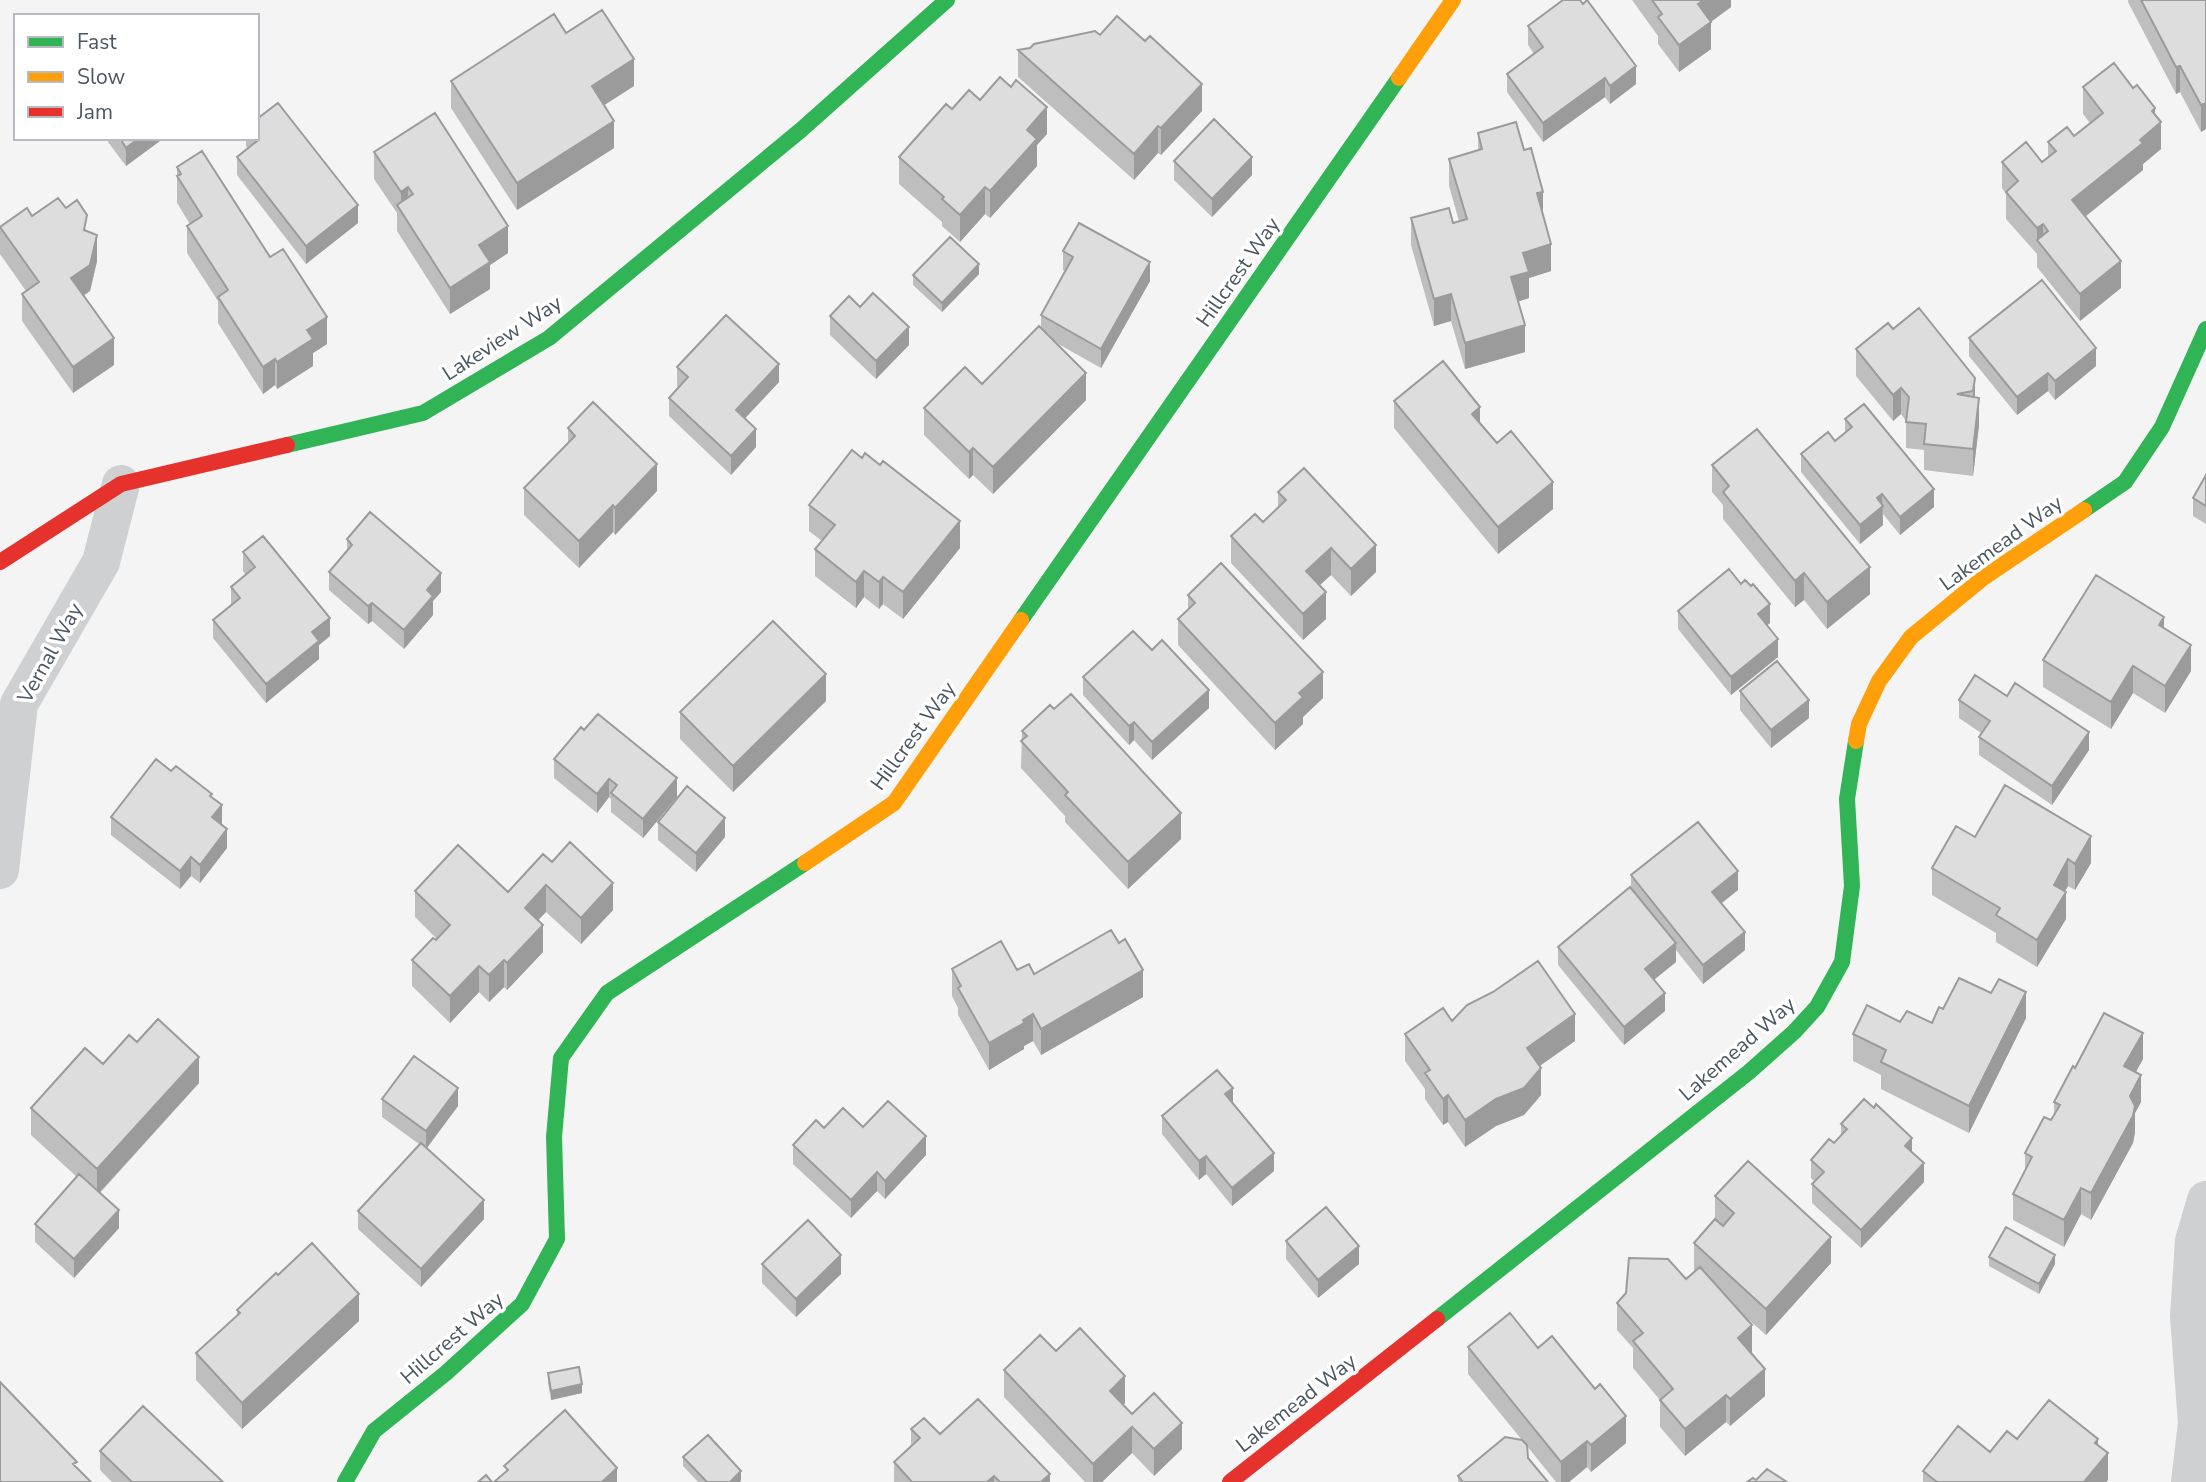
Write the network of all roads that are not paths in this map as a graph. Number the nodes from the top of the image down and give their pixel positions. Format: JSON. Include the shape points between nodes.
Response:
{"nodes":[{"id":1,"x":947,"y":0,"type":"edge"},
{"id":2,"x":1453,"y":0,"type":"edge"},
{"id":3,"x":2206,"y":329,"type":"edge"},
{"id":4,"x":121,"y":484,"type":"junction"},
{"id":5,"x":0,"y":562,"type":"edge"},
{"id":6,"x":0,"y":870,"type":"edge"},
{"id":7,"x":2206,"y":1200,"type":"edge"},
{"id":8,"x":345,"y":1482,"type":"edge"},
{"id":9,"x":1230,"y":1482,"type":"edge"},
{"id":10,"x":2190,"y":1482,"type":"edge"}],
"edges":[{"from":1,"to":4,"type":"street","name":"Lakeview Way","via":[[802,130],[549,338],[424,412]]},
{"from":2,"to":8,"type":"street","name":"Hillcrest Way","via":[[894,803],[607,993],[561,1058],[554,1137],[556,1239],[522,1304],[374,1431]]},
{"from":3,"to":9,"type":"street","name":"Lakemead Way","via":[[2162,427],[2125,482],[1983,578],[1911,637],[1879,681],[1859,724],[1847,799],[1852,886],[1842,962],[1817,1007],[1749,1072]]},
{"from":4,"to":5,"type":"street","name":"Lakeview Way"},
{"from":4,"to":6,"type":"street","name":"Vernal Way","via":[[101,562],[19,704]]},
{"from":7,"to":10,"type":"street","via":[[2194,1241],[2189,1315],[2197,1423]]}]}
